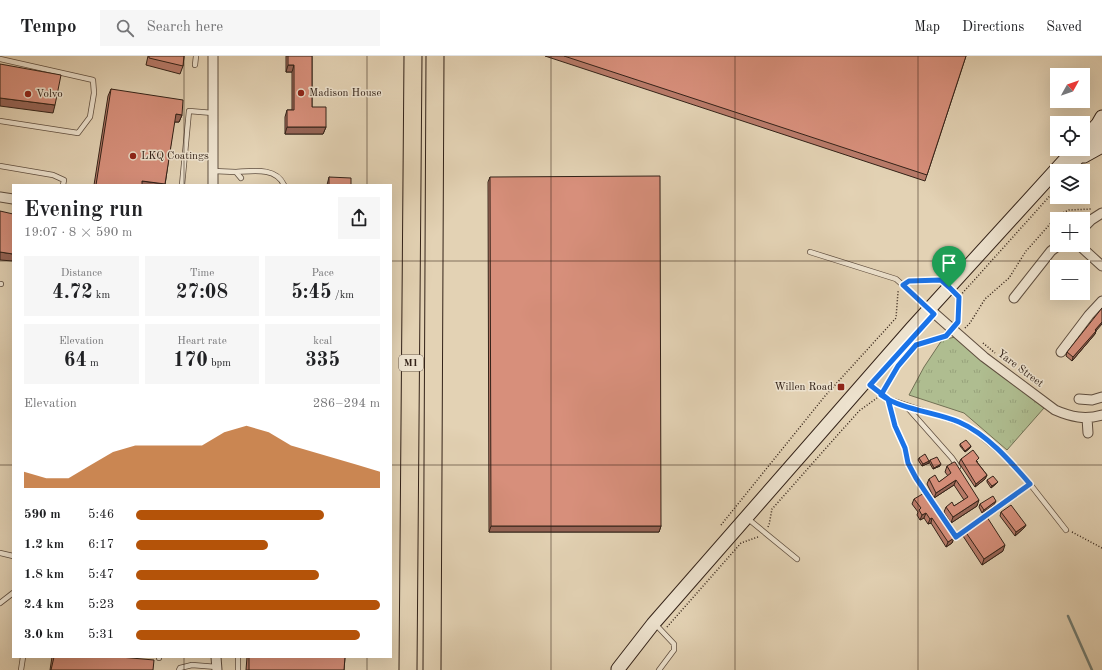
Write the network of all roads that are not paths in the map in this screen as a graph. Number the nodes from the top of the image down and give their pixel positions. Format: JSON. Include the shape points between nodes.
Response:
{"nodes":[{"id":1,"x":196,"y":56,"type":"edge"},
{"id":2,"x":213,"y":56,"type":"edge"},
{"id":3,"x":413,"y":56,"type":"edge"},
{"id":4,"x":435,"y":56,"type":"edge"},
{"id":5,"x":0,"y":59,"type":"edge"},
{"id":6,"x":195,"y":65,"type":"dead end"},
{"id":7,"x":213,"y":112,"type":"junction"},
{"id":8,"x":1102,"y":117,"type":"edge"},
{"id":9,"x":0,"y":121,"type":"edge"},
{"id":10,"x":1102,"y":131,"type":"edge"},
{"id":11,"x":1090,"y":133,"type":"edge"},
{"id":12,"x":1102,"y":146,"type":"edge"},
{"id":13,"x":1069,"y":156,"type":"edge"},
{"id":14,"x":1072,"y":164,"type":"edge"},
{"id":15,"x":1074,"y":164,"type":"edge"},
{"id":16,"x":0,"y":166,"type":"edge"},
{"id":17,"x":213,"y":171,"type":"junction"},
{"id":18,"x":236,"y":172,"type":"junction"},
{"id":19,"x":241,"y":178,"type":"dead end"},
{"id":20,"x":63,"y":184,"type":"edge"},
{"id":21,"x":182,"y":184,"type":"edge"},
{"id":22,"x":213,"y":184,"type":"edge"},
{"id":23,"x":284,"y":184,"type":"edge"},
{"id":24,"x":1050,"y":187,"type":"edge"},
{"id":25,"x":0,"y":197,"type":"edge"},
{"id":26,"x":12,"y":199,"type":"edge"},
{"id":27,"x":1099,"y":211,"type":"edge"},
{"id":28,"x":1090,"y":221,"type":"edge"},
{"id":29,"x":810,"y":252,"type":"dead end"},
{"id":30,"x":1050,"y":252,"type":"edge"},
{"id":31,"x":1087,"y":252,"type":"edge"},
{"id":32,"x":1102,"y":266,"type":"edge"},
{"id":33,"x":1014,"y":298,"type":"dead end"},
{"id":34,"x":1102,"y":301,"type":"edge"},
{"id":35,"x":932,"y":311,"type":"junction"},
{"id":36,"x":1061,"y":352,"type":"dead end"},
{"id":37,"x":870,"y":385,"type":"junction"},
{"id":38,"x":1101,"y":397,"type":"edge"},
{"id":39,"x":888,"y":399,"type":"junction"},
{"id":40,"x":1079,"y":399,"type":"dead end"},
{"id":41,"x":906,"y":406,"type":"junction"},
{"id":42,"x":1102,"y":412,"type":"edge"},
{"id":43,"x":1102,"y":415,"type":"edge"},
{"id":44,"x":1088,"y":418,"type":"junction"},
{"id":45,"x":1088,"y":433,"type":"dead end"},
{"id":46,"x":960,"y":470,"type":"edge"},
{"id":47,"x":1030,"y":484,"type":"junction"},
{"id":48,"x":930,"y":498,"type":"edge"},
{"id":49,"x":943,"y":518,"type":"edge"},
{"id":50,"x":749,"y":520,"type":"junction"},
{"id":51,"x":1066,"y":530,"type":"road end"},
{"id":52,"x":0,"y":552,"type":"edge"},
{"id":53,"x":12,"y":556,"type":"edge"},
{"id":54,"x":797,"y":559,"type":"dead end"},
{"id":55,"x":12,"y":594,"type":"edge"},
{"id":56,"x":0,"y":603,"type":"edge"},
{"id":57,"x":661,"y":629,"type":"junction"},
{"id":58,"x":23,"y":658,"type":"edge"},
{"id":59,"x":216,"y":658,"type":"edge"},
{"id":60,"x":238,"y":658,"type":"edge"},
{"id":61,"x":217,"y":669,"type":"edge"},
{"id":62,"x":617,"y":669,"type":"edge"},
{"id":63,"x":20,"y":670,"type":"edge"},
{"id":64,"x":179,"y":670,"type":"edge"},
{"id":65,"x":238,"y":670,"type":"edge"},
{"id":66,"x":408,"y":670,"type":"edge"},
{"id":67,"x":432,"y":670,"type":"edge"},
{"id":68,"x":659,"y":670,"type":"edge"}],
"edges":[{"from":1,"to":6,"type":"lane"},
{"from":2,"to":7,"type":"street"},
{"from":3,"to":66,"type":"highway","number":"M1"},
{"from":4,"to":67,"type":"highway","number":"M1"},
{"from":5,"to":9,"type":"lane","via":[[93,80],[94,93],[90,117],[78,133]]},
{"from":7,"to":17,"type":"street"},
{"from":7,"to":21,"type":"lane","via":[[189,111]]},
{"from":8,"to":11,"type":"street"},
{"from":10,"to":14,"type":"street"},
{"from":12,"to":15,"type":"street"},
{"from":13,"to":35,"type":"street","via":[[949,287]]},
{"from":16,"to":20,"type":"lane","via":[[53,175],[64,180]]},
{"from":17,"to":18,"type":"lane"},
{"from":17,"to":22,"type":"street"},
{"from":18,"to":19,"type":"lane"},
{"from":18,"to":23,"type":"lane","via":[[264,171],[275,174],[282,179]]},
{"from":24,"to":35,"type":"street"},
{"from":25,"to":26,"type":"street"},
{"from":27,"to":28,"type":"street"},
{"from":29,"to":35,"type":"lane","via":[[896,279]]},
{"from":30,"to":33,"type":"street"},
{"from":31,"to":32,"type":"street"},
{"from":34,"to":36,"type":"street"},
{"from":35,"to":37,"type":"street"},
{"from":35,"to":44,"type":"street","name":"Yare Street","via":[[955,326],[984,358],[1055,410],[1067,416]]},
{"from":35,"to":50,"type":"street"},
{"from":37,"to":39,"type":"lane"},
{"from":37,"to":50,"type":"street"},
{"from":38,"to":40,"type":"street","via":[[1092,400]]},
{"from":38,"to":42,"type":"street"},
{"from":39,"to":41,"type":"lane"},
{"from":39,"to":48,"type":"lane","via":[[908,463]]},
{"from":41,"to":46,"type":"lane"},
{"from":41,"to":47,"type":"lane","via":[[960,423],[977,433],[1006,457]]},
{"from":43,"to":44,"type":"street","name":"Yare Street"},
{"from":44,"to":45,"type":"street"},
{"from":47,"to":49,"type":"lane","via":[[956,537]]},
{"from":47,"to":51,"type":"lane"},
{"from":50,"to":54,"type":"lane"},
{"from":50,"to":57,"type":"street"},
{"from":50,"to":62,"type":"street","via":[[653,624]]},
{"from":52,"to":53,"type":"lane"},
{"from":55,"to":56,"type":"lane"},
{"from":57,"to":62,"type":"street"},
{"from":57,"to":68,"type":"lane","via":[[674,644],[674,650]]},
{"from":58,"to":63,"type":"lane"},
{"from":59,"to":61,"type":"street"},
{"from":60,"to":65,"type":"lane"},
{"from":61,"to":64,"type":"lane","via":[[192,665]]}]}
